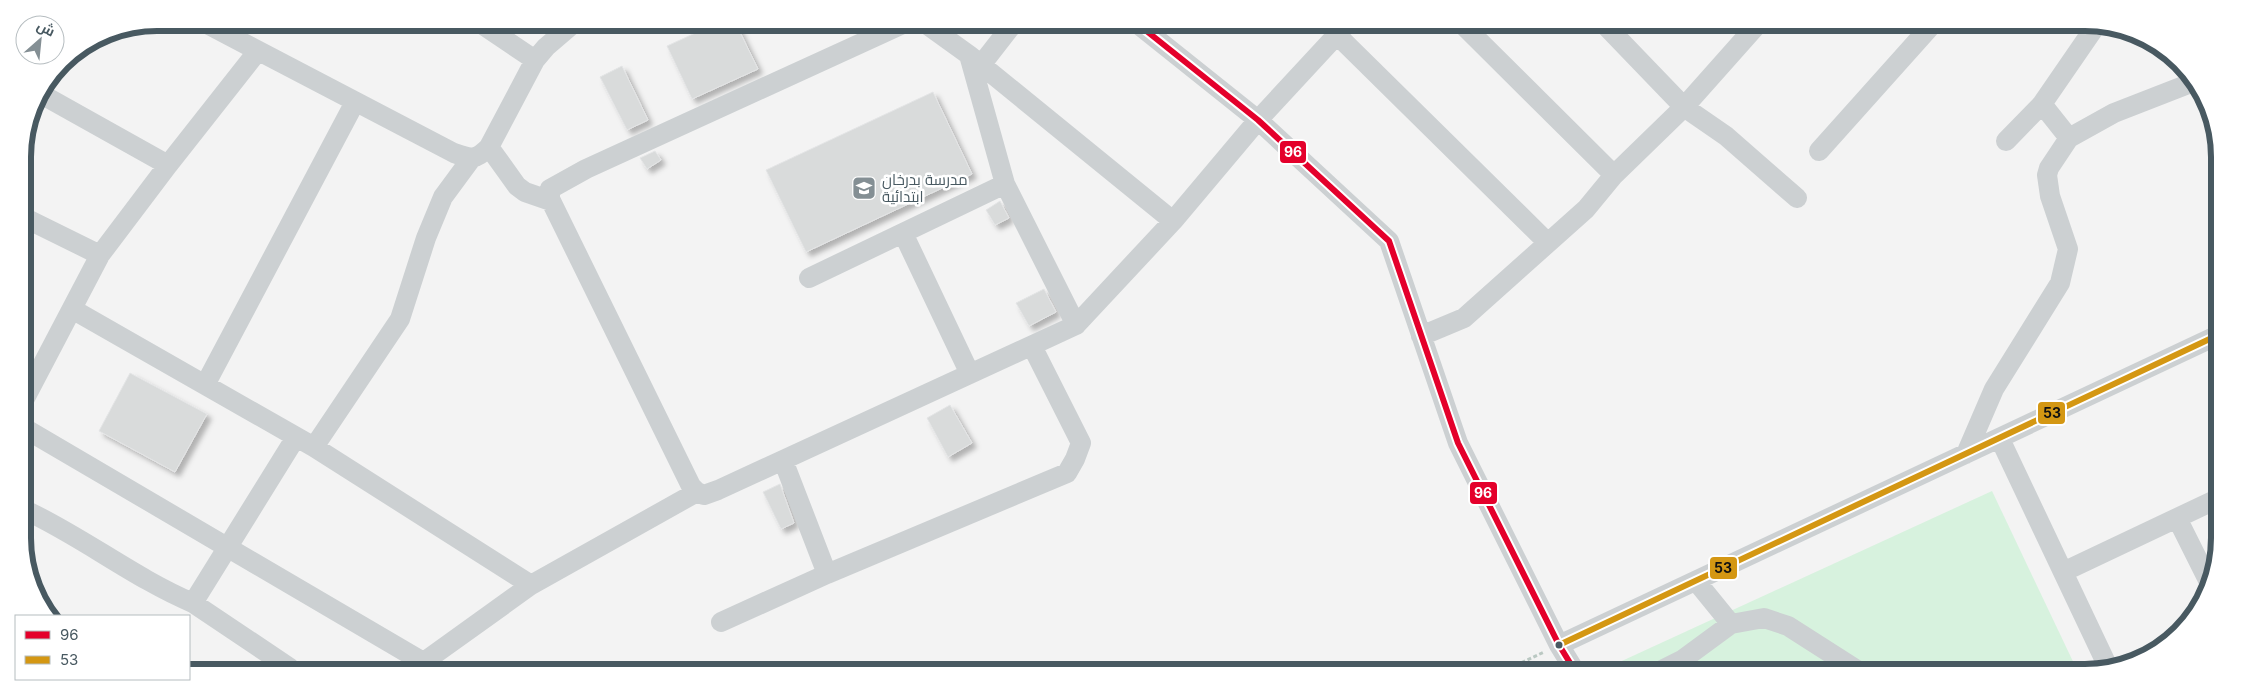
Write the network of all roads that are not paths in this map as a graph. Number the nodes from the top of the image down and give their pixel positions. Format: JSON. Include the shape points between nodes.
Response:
{"nodes":[{"id":1,"x":1147,"y":31,"type":"edge"},
{"id":2,"x":1341,"y":31,"type":"edge"},
{"id":3,"x":1343,"y":31,"type":"edge"},
{"id":4,"x":1469,"y":31,"type":"edge"},
{"id":5,"x":1611,"y":31,"type":"edge"},
{"id":6,"x":1748,"y":31,"type":"edge"},
{"id":7,"x":1926,"y":31,"type":"edge"},
{"id":8,"x":2092,"y":31,"type":"edge"},
{"id":9,"x":221,"y":32,"type":"edge"},
{"id":10,"x":493,"y":32,"type":"edge"},
{"id":11,"x":565,"y":32,"type":"edge"},
{"id":12,"x":886,"y":32,"type":"edge"},
{"id":13,"x":936,"y":32,"type":"edge"},
{"id":14,"x":1005,"y":32,"type":"edge"},
{"id":15,"x":257,"y":52,"type":"junction"},
{"id":16,"x":535,"y":60,"type":"junction"},
{"id":17,"x":975,"y":60,"type":"junction"},
{"id":18,"x":2188,"y":85,"type":"edge"},
{"id":19,"x":47,"y":97,"type":"edge"},
{"id":20,"x":355,"y":102,"type":"junction"},
{"id":21,"x":2042,"y":104,"type":"junction"},
{"id":22,"x":1684,"y":107,"type":"junction"},
{"id":23,"x":1258,"y":120,"type":"junction"},
{"id":24,"x":2069,"y":138,"type":"junction"},
{"id":25,"x":2006,"y":141,"type":"dead end"},
{"id":26,"x":489,"y":147,"type":"junction"},
{"id":27,"x":1818,"y":151,"type":"dead end"},
{"id":28,"x":471,"y":159,"type":"junction"},
{"id":29,"x":168,"y":166,"type":"junction"},
{"id":30,"x":1614,"y":175,"type":"junction"},
{"id":31,"x":1005,"y":184,"type":"junction"},
{"id":32,"x":1797,"y":198,"type":"dead end"},
{"id":33,"x":551,"y":201,"type":"junction"},
{"id":34,"x":1173,"y":221,"type":"junction"},
{"id":35,"x":32,"y":222,"type":"edge"},
{"id":36,"x":903,"y":233,"type":"junction"},
{"id":37,"x":1547,"y":242,"type":"junction"},
{"id":38,"x":100,"y":255,"type":"junction"},
{"id":39,"x":809,"y":278,"type":"dead end"},
{"id":40,"x":72,"y":309,"type":"junction"},
{"id":41,"x":1076,"y":325,"type":"junction"},
{"id":42,"x":1421,"y":336,"type":"junction"},
{"id":43,"x":2211,"y":338,"type":"edge"},
{"id":44,"x":1032,"y":346,"type":"junction"},
{"id":45,"x":970,"y":374,"type":"junction"},
{"id":46,"x":205,"y":385,"type":"junction"},
{"id":47,"x":31,"y":386,"type":"edge"},
{"id":48,"x":31,"y":432,"type":"edge"},
{"id":49,"x":296,"y":437,"type":"junction"},
{"id":50,"x":2000,"y":438,"type":"junction"},
{"id":51,"x":314,"y":447,"type":"junction"},
{"id":52,"x":1966,"y":454,"type":"junction"},
{"id":53,"x":783,"y":460,"type":"junction"},
{"id":54,"x":697,"y":492,"type":"junction"},
{"id":55,"x":2211,"y":502,"type":"edge"},
{"id":56,"x":31,"y":513,"type":"edge"},
{"id":57,"x":2178,"y":518,"type":"junction"},
{"id":58,"x":228,"y":549,"type":"junction"},
{"id":59,"x":2063,"y":572,"type":"junction"},
{"id":60,"x":2205,"y":573,"type":"edge"},
{"id":61,"x":827,"y":574,"type":"junction"},
{"id":62,"x":1696,"y":581,"type":"junction"},
{"id":63,"x":531,"y":585,"type":"junction"},
{"id":64,"x":193,"y":603,"type":"junction"},
{"id":65,"x":720,"y":622,"type":"dead end"},
{"id":66,"x":1731,"y":624,"type":"junction"},
{"id":67,"x":1559,"y":646,"type":"junction"},
{"id":68,"x":2105,"y":661,"type":"edge"},
{"id":69,"x":1570,"y":663,"type":"edge"},
{"id":70,"x":1676,"y":663,"type":"edge"},
{"id":71,"x":1846,"y":663,"type":"edge"},
{"id":72,"x":284,"y":664,"type":"edge"},
{"id":73,"x":416,"y":664,"type":"edge"},
{"id":74,"x":420,"y":664,"type":"edge"}],
"edges":[{"from":1,"to":23,"type":"street"},
{"from":2,"to":23,"type":"street"},
{"from":3,"to":37,"type":"street"},
{"from":4,"to":30,"type":"street"},
{"from":5,"to":22,"type":"street"},
{"from":6,"to":22,"type":"street"},
{"from":7,"to":27,"type":"street"},
{"from":8,"to":21,"type":"street"},
{"from":9,"to":15,"type":"street"},
{"from":10,"to":16,"type":"street"},
{"from":11,"to":16,"type":"street"},
{"from":12,"to":33,"type":"street","via":[[577,173],[550,189]]},
{"from":13,"to":17,"type":"street"},
{"from":14,"to":17,"type":"street"},
{"from":15,"to":20,"type":"street"},
{"from":15,"to":29,"type":"street"},
{"from":16,"to":26,"type":"street"},
{"from":17,"to":31,"type":"street"},
{"from":17,"to":34,"type":"street"},
{"from":18,"to":24,"type":"street","via":[[2114,113]]},
{"from":19,"to":29,"type":"street"},
{"from":20,"to":28,"type":"street"},
{"from":20,"to":46,"type":"street"},
{"from":21,"to":24,"type":"street"},
{"from":21,"to":25,"type":"street"},
{"from":22,"to":30,"type":"street"},
{"from":22,"to":32,"type":"street","via":[[1726,136]]},
{"from":23,"to":34,"type":"street"},
{"from":23,"to":42,"type":"street","via":[[1390,241]]},
{"from":24,"to":52,"type":"street","via":[[2048,168],[2047,175],[2050,196],[2068,249],[2060,283],[1994,389]]},
{"from":26,"to":28,"type":"street"},
{"from":26,"to":33,"type":"street","via":[[517,186]]},
{"from":28,"to":51,"type":"street","via":[[443,197],[400,318]]},
{"from":29,"to":38,"type":"street"},
{"from":30,"to":37,"type":"street","via":[[1586,209]]},
{"from":31,"to":36,"type":"street"},
{"from":31,"to":41,"type":"street"},
{"from":33,"to":54,"type":"street","via":[[691,486]]},
{"from":34,"to":41,"type":"street"},
{"from":35,"to":38,"type":"street"},
{"from":36,"to":39,"type":"street"},
{"from":36,"to":45,"type":"street"},
{"from":37,"to":42,"type":"street","via":[[1464,318]]},
{"from":38,"to":40,"type":"street"},
{"from":40,"to":46,"type":"street"},
{"from":40,"to":47,"type":"street"},
{"from":41,"to":44,"type":"street"},
{"from":42,"to":67,"type":"street","via":[[1458,443]]},
{"from":43,"to":50,"type":"street"},
{"from":44,"to":45,"type":"street"},
{"from":44,"to":61,"type":"street","via":[[1081,443],[1067,473]]},
{"from":45,"to":53,"type":"street"},
{"from":46,"to":49,"type":"street"},
{"from":48,"to":58,"type":"street"},
{"from":49,"to":51,"type":"street"},
{"from":49,"to":58,"type":"street"},
{"from":50,"to":52,"type":"street"},
{"from":50,"to":59,"type":"street"},
{"from":51,"to":63,"type":"street"},
{"from":52,"to":62,"type":"street"},
{"from":53,"to":54,"type":"street","via":[[704,495]]},
{"from":53,"to":61,"type":"street"},
{"from":54,"to":63,"type":"street"},
{"from":55,"to":57,"type":"street"},
{"from":56,"to":64,"type":"street","via":[[81,538],[157,587]]},
{"from":57,"to":59,"type":"street"},
{"from":57,"to":60,"type":"street"},
{"from":58,"to":64,"type":"street"},
{"from":58,"to":73,"type":"street"},
{"from":59,"to":68,"type":"street"},
{"from":61,"to":65,"type":"street"},
{"from":62,"to":66,"type":"street"},
{"from":62,"to":67,"type":"street"},
{"from":63,"to":74,"type":"street"},
{"from":64,"to":72,"type":"street"},
{"from":66,"to":70,"type":"street"},
{"from":66,"to":71,"type":"street","via":[[1764,618],[1788,626]]},
{"from":67,"to":69,"type":"street"}]}
